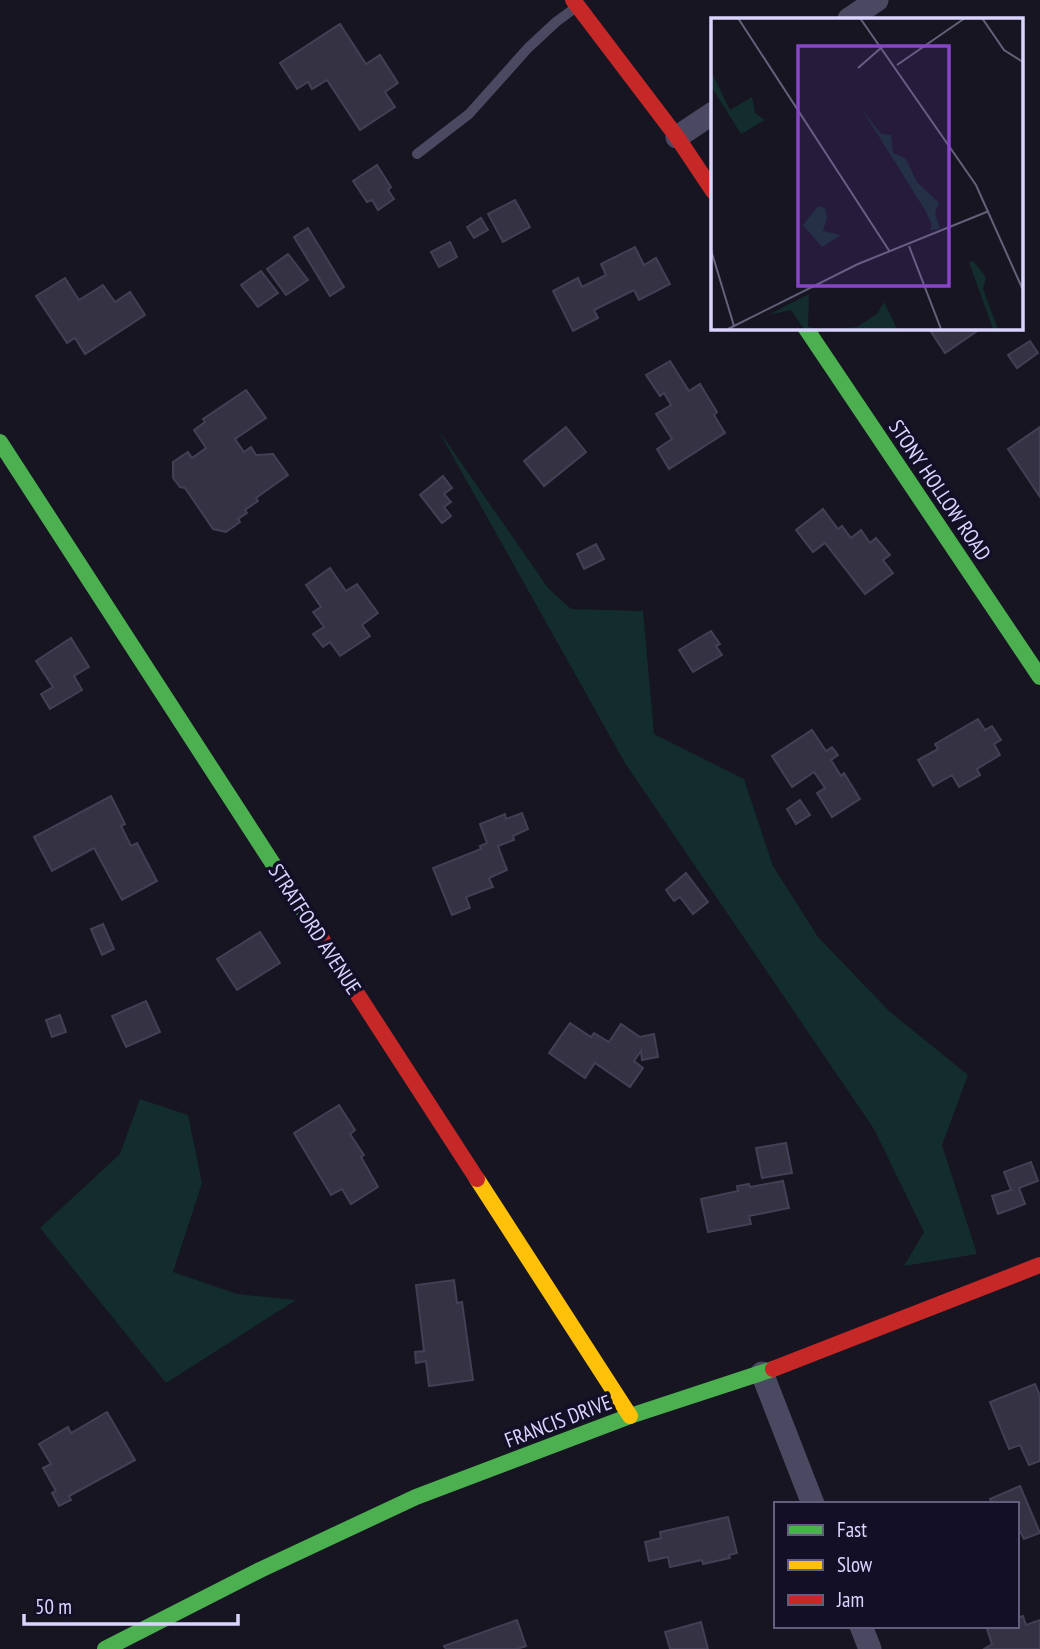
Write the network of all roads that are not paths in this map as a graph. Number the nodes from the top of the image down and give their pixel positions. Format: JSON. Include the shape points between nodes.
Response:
{"nodes":[{"id":1,"x":877,"y":0,"type":"edge"},
{"id":2,"x":575,"y":3,"type":"edge"},
{"id":3,"x":850,"y":18,"type":"edge"},
{"id":4,"x":711,"y":114,"type":"edge"},
{"id":5,"x":677,"y":138,"type":"junction"},
{"id":6,"x":417,"y":154,"type":"dead end"},
{"id":7,"x":711,"y":188,"type":"edge"},
{"id":8,"x":806,"y":329,"type":"edge"},
{"id":9,"x":0,"y":442,"type":"edge"},
{"id":10,"x":1040,"y":677,"type":"edge"},
{"id":11,"x":1040,"y":1265,"type":"edge"},
{"id":12,"x":762,"y":1373,"type":"junction"},
{"id":13,"x":631,"y":1416,"type":"junction"},
{"id":14,"x":812,"y":1502,"type":"edge"},
{"id":15,"x":862,"y":1628,"type":"edge"},
{"id":16,"x":106,"y":1649,"type":"edge"},
{"id":17,"x":870,"y":1649,"type":"edge"}],
"edges":[{"from":1,"to":3,"type":"street"},
{"from":2,"to":5,"type":"street"},
{"from":2,"to":6,"type":"lane","via":[[469,114]]},
{"from":4,"to":5,"type":"street"},
{"from":5,"to":7,"type":"street"},
{"from":8,"to":10,"type":"street","name":"STONY HOLLOW ROAD"},
{"from":9,"to":13,"type":"street","name":"STRATFORD AVENUE"},
{"from":11,"to":12,"type":"street","name":"FRANCIS DRIVE"},
{"from":12,"to":13,"type":"street","name":"FRANCIS DRIVE"},
{"from":12,"to":14,"type":"street"},
{"from":13,"to":16,"type":"street","name":"FRANCIS DRIVE","via":[[416,1497]]},
{"from":15,"to":17,"type":"street"}]}
